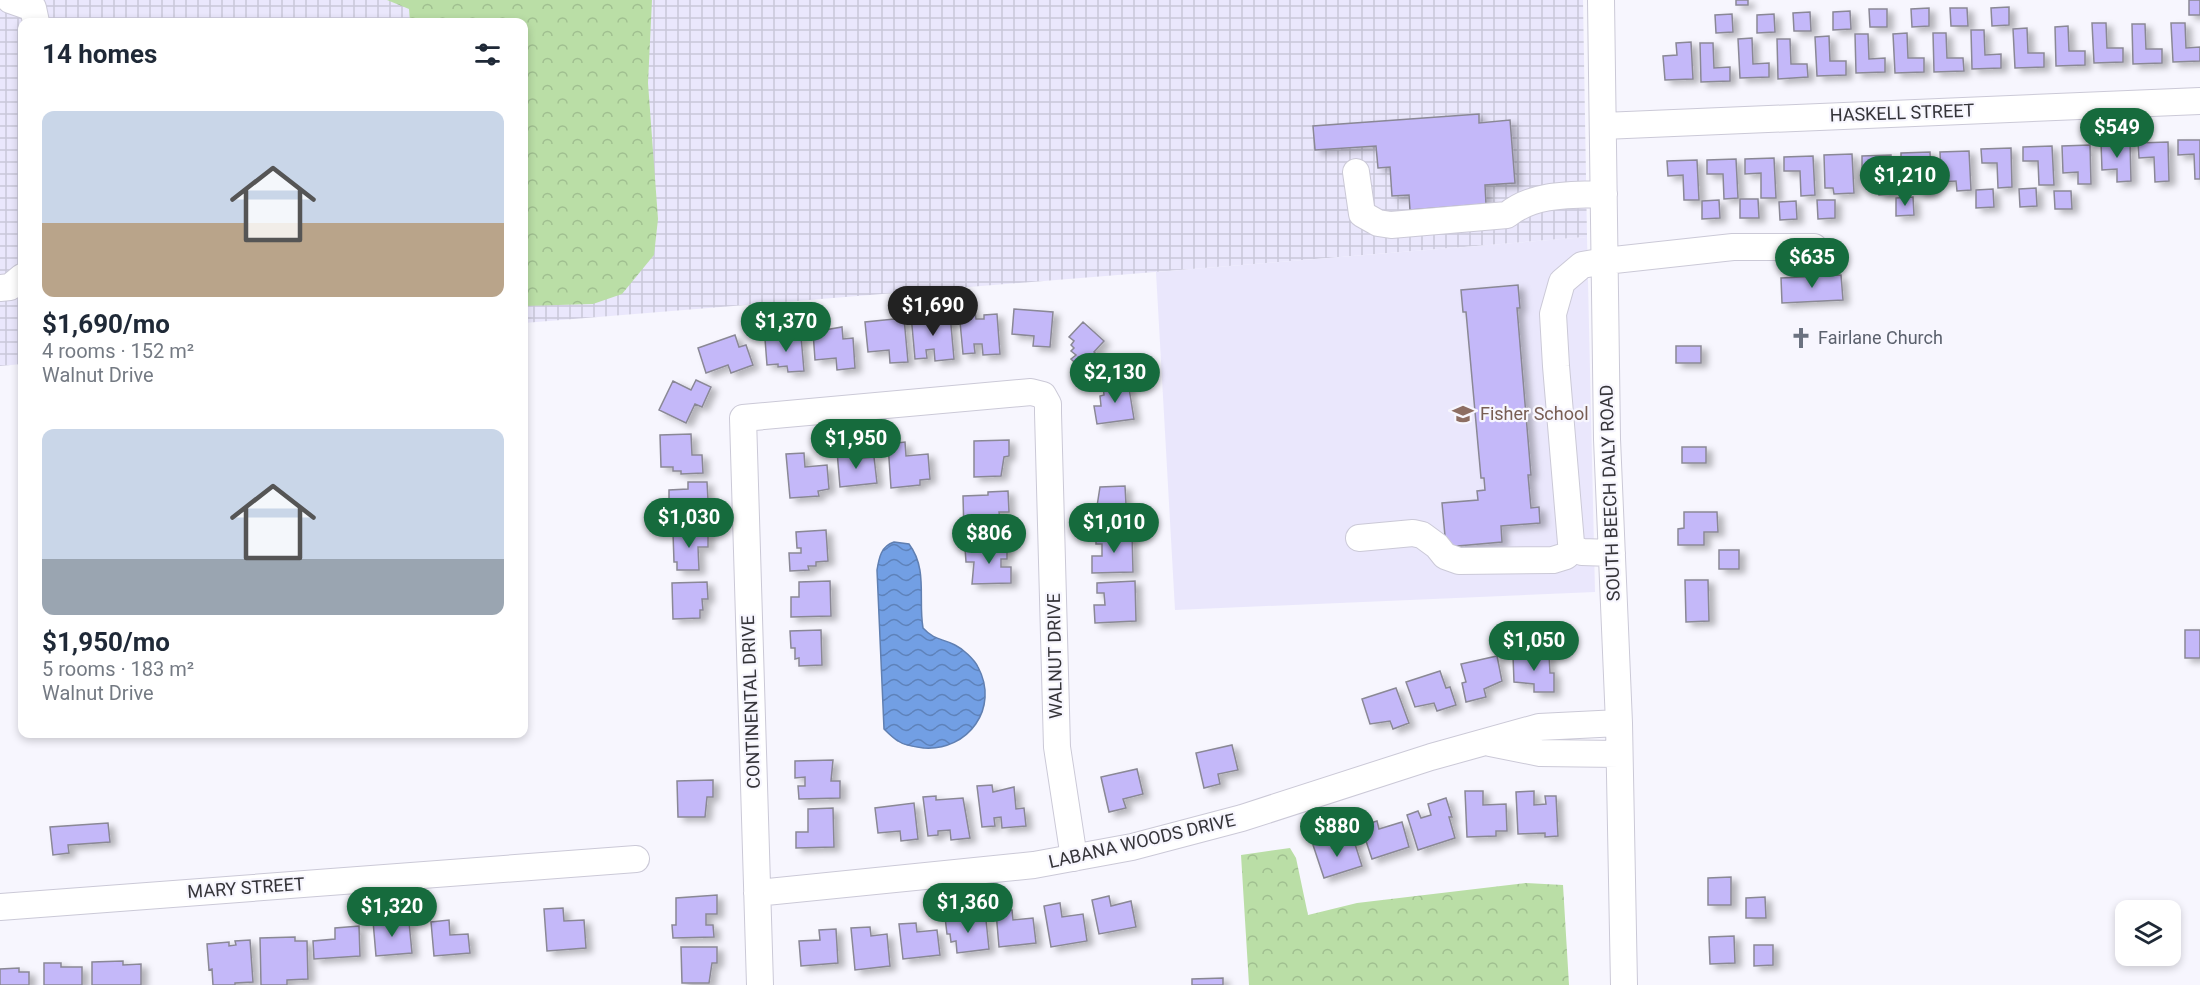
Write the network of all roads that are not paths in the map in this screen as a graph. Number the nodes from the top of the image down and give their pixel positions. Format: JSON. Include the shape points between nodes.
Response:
{"nodes":[{"id":1,"x":10,"y":0,"type":"edge"},
{"id":2,"x":1601,"y":0,"type":"edge"},
{"id":3,"x":35,"y":18,"type":"edge"},
{"id":4,"x":2200,"y":101,"type":"edge"},
{"id":5,"x":1603,"y":126,"type":"junction"},
{"id":6,"x":1356,"y":172,"type":"dead end"},
{"id":7,"x":1604,"y":194,"type":"junction"},
{"id":8,"x":1814,"y":248,"type":"dead end"},
{"id":9,"x":1605,"y":261,"type":"junction"},
{"id":10,"x":18,"y":280,"type":"edge"},
{"id":11,"x":0,"y":288,"type":"edge"},
{"id":12,"x":743,"y":418,"type":"joint"},
{"id":13,"x":1359,"y":538,"type":"dead end"},
{"id":14,"x":1575,"y":549,"type":"junction"},
{"id":15,"x":1612,"y":553,"type":"junction"},
{"id":16,"x":1618,"y":723,"type":"junction"},
{"id":17,"x":1481,"y":742,"type":"junction"},
{"id":18,"x":1619,"y":754,"type":"junction"},
{"id":19,"x":1074,"y":858,"type":"junction"},
{"id":20,"x":636,"y":859,"type":"dead end"},
{"id":21,"x":757,"y":893,"type":"junction"},
{"id":22,"x":0,"y":907,"type":"edge"},
{"id":23,"x":760,"y":985,"type":"edge"},
{"id":24,"x":1624,"y":985,"type":"edge"}],
"edges":[{"from":1,"to":3,"type":"street","via":[[33,8]]},
{"from":2,"to":5,"type":"street","name":"SOUTH BEECH DALY ROAD"},
{"from":4,"to":5,"type":"street","name":"HASKELL STREET"},
{"from":5,"to":7,"type":"street","name":"SOUTH BEECH DALY ROAD"},
{"from":6,"to":7,"type":"street","via":[[1362,214],[1391,225],[1507,215],[1517,207],[1548,197]]},
{"from":7,"to":9,"type":"street","name":"SOUTH BEECH DALY ROAD"},
{"from":8,"to":9,"type":"street","via":[[1733,248]]},
{"from":9,"to":14,"type":"street","via":[[1582,266],[1562,282],[1553,314],[1568,521]]},
{"from":9,"to":15,"type":"street","name":"SOUTH BEECH DALY ROAD"},
{"from":10,"to":11,"type":"street"},
{"from":12,"to":19,"type":"street","name":"WALNUT DRIVE","via":[[1031,392],[1043,395],[1048,404],[1057,747]]},
{"from":12,"to":21,"type":"street","name":"CONTINENTAL DRIVE"},
{"from":13,"to":14,"type":"street","via":[[1422,535],[1445,556],[1459,561],[1553,560]]},
{"from":14,"to":15,"type":"street"},
{"from":15,"to":16,"type":"street","name":"SOUTH BEECH DALY ROAD"},
{"from":16,"to":17,"type":"street","name":"LABANA WOODS DRIVE","via":[[1539,727]]},
{"from":16,"to":18,"type":"street","name":"SOUTH BEECH DALY ROAD"},
{"from":17,"to":18,"type":"street","name":"LABANA WOODS DRIVE","via":[[1540,753]]},
{"from":17,"to":19,"type":"street","name":"LABANA WOODS DRIVE","via":[[1242,818]]},
{"from":18,"to":24,"type":"street","name":"SOUTH BEECH DALY ROAD"},
{"from":19,"to":21,"type":"street","name":"LABANA WOODS DRIVE"},
{"from":20,"to":22,"type":"street","name":"MARY STREET"},
{"from":21,"to":23,"type":"street","name":"CONTINENTAL DRIVE"}]}
